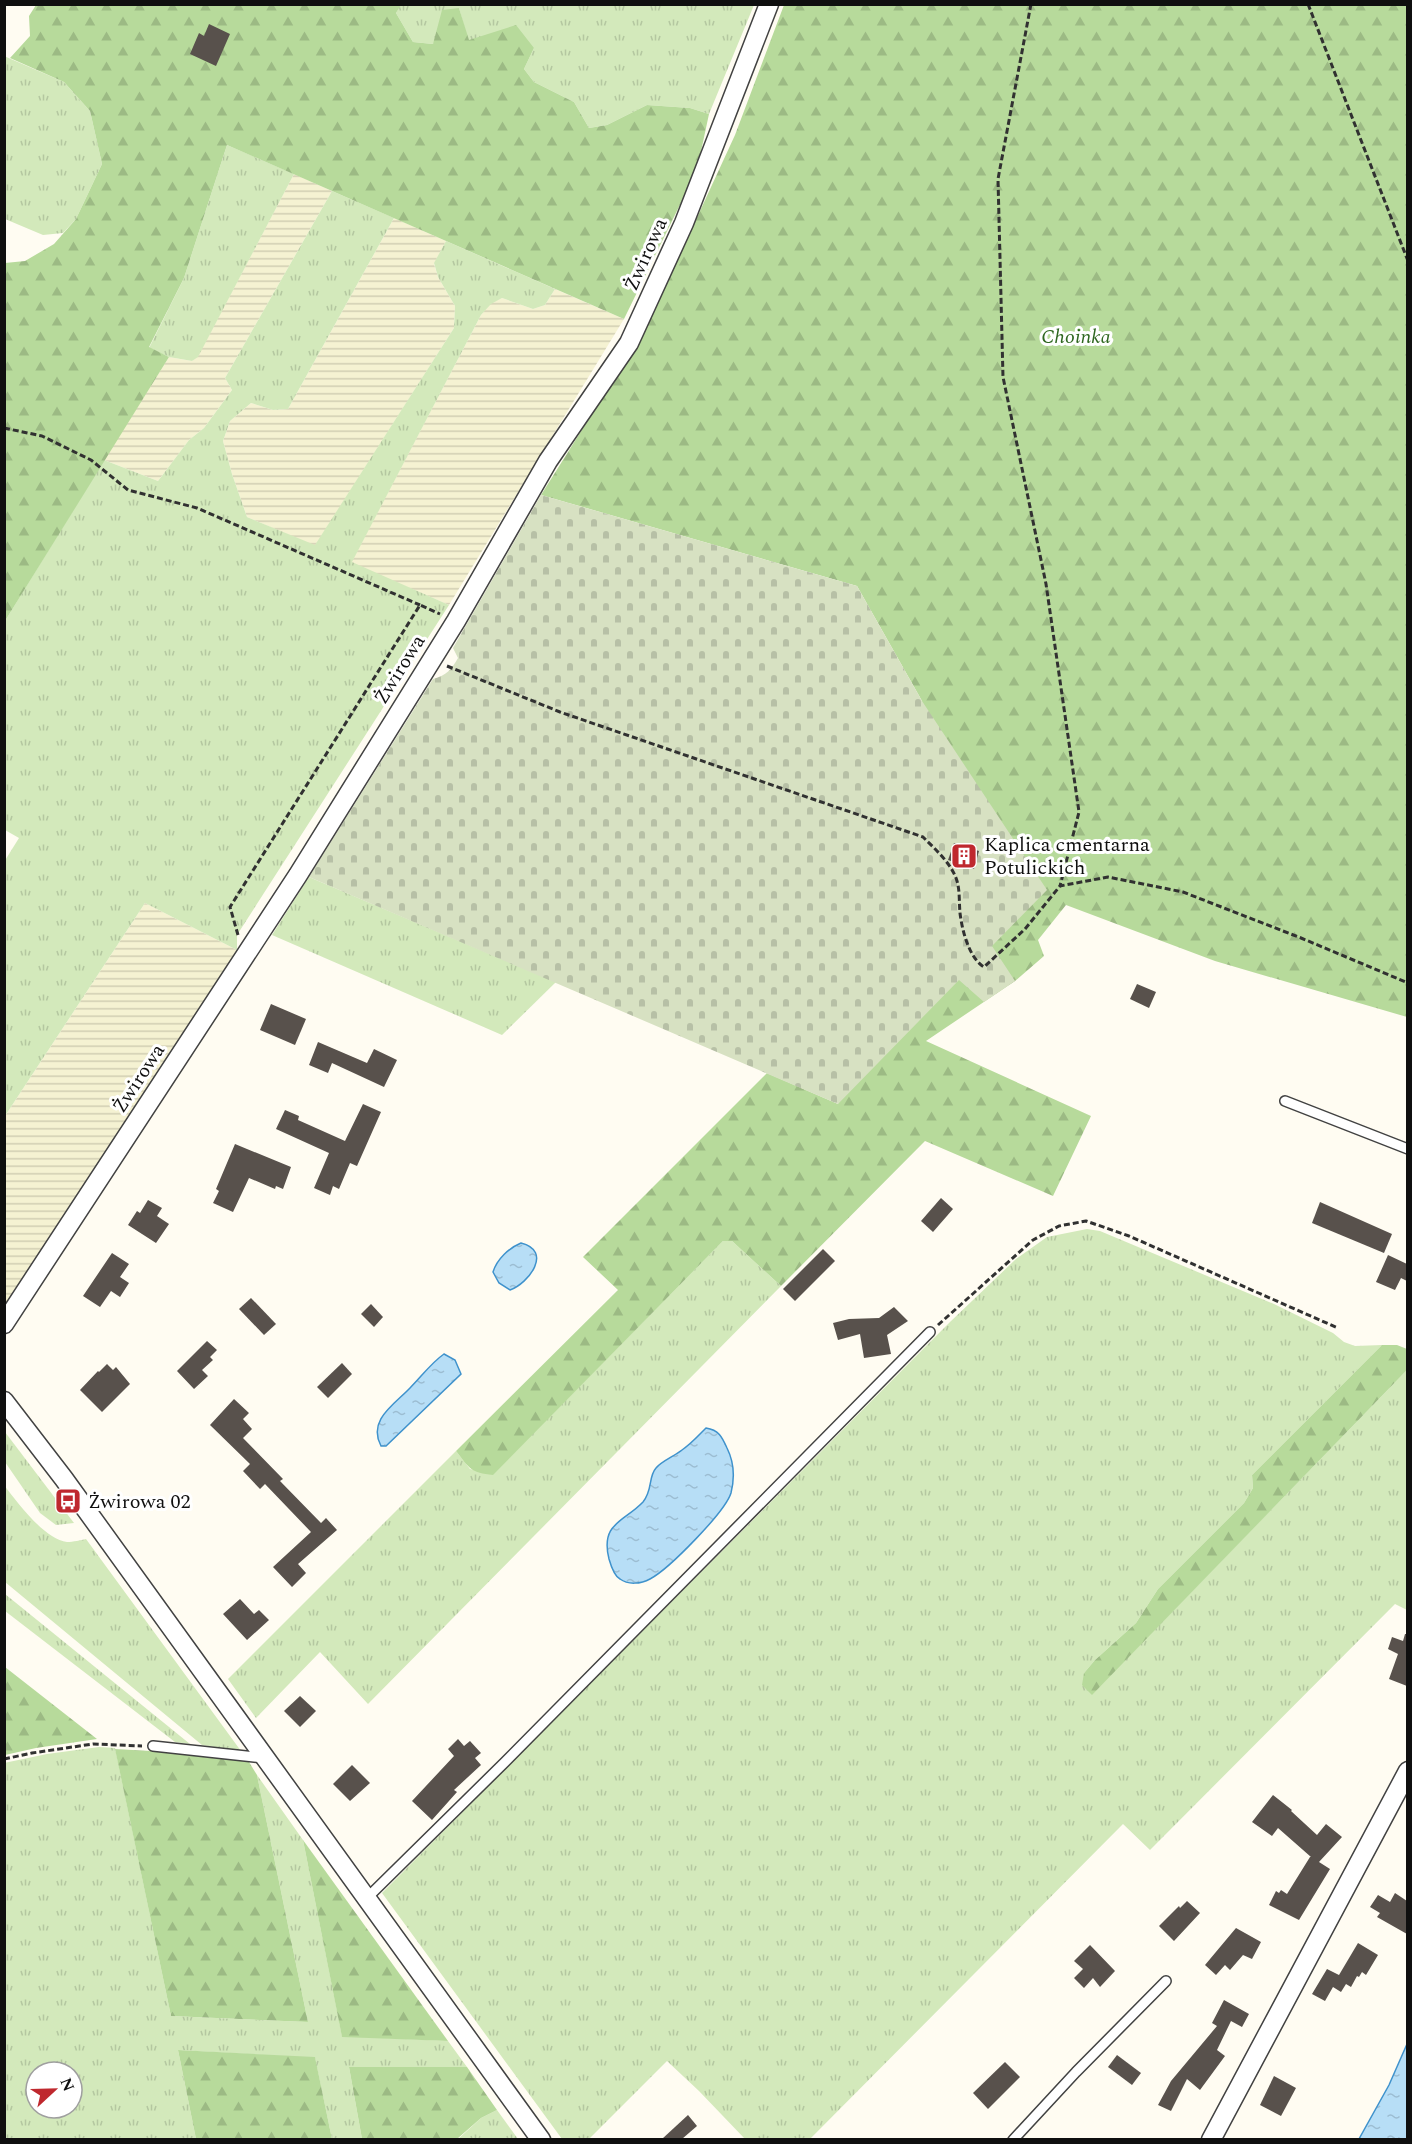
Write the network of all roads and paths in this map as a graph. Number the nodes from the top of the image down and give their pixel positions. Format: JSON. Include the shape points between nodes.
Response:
{"nodes":[{"id":1,"x":770,"y":4,"type":"edge"},
{"id":2,"x":1031,"y":4,"type":"edge"},
{"id":3,"x":1308,"y":4,"type":"edge"},
{"id":4,"x":1407,"y":261,"type":"edge"},
{"id":5,"x":4,"y":428,"type":"edge"},
{"id":6,"x":420,"y":605,"type":"junction"},
{"id":7,"x":456,"y":621,"type":"junction"},
{"id":8,"x":431,"y":660,"type":"junction"},
{"id":9,"x":1060,"y":886,"type":"junction"},
{"id":10,"x":244,"y":957,"type":"junction"},
{"id":11,"x":1407,"y":983,"type":"edge"},
{"id":12,"x":1285,"y":1101,"type":"dead end"},
{"id":13,"x":1407,"y":1149,"type":"edge"},
{"id":14,"x":4,"y":1324,"type":"edge"},
{"id":15,"x":1338,"y":1328,"type":"dead end"},
{"id":16,"x":930,"y":1332,"type":"joint"},
{"id":17,"x":4,"y":1401,"type":"edge"},
{"id":18,"x":153,"y":1746,"type":"joint"},
{"id":19,"x":267,"y":1758,"type":"junction"},
{"id":20,"x":4,"y":1759,"type":"edge"},
{"id":21,"x":1407,"y":1771,"type":"edge"},
{"id":22,"x":367,"y":1898,"type":"junction"},
{"id":23,"x":1166,"y":1981,"type":"dead end"},
{"id":24,"x":541,"y":2139,"type":"edge"},
{"id":25,"x":1013,"y":2139,"type":"edge"},
{"id":26,"x":1211,"y":2139,"type":"edge"}],
"edges":[{"from":1,"to":7,"type":"street","name":"Żwirowa","via":[[684,223],[629,343],[548,461]]},
{"from":2,"to":9,"type":"path","via":[[998,180],[1003,377],[1046,584],[1079,812]]},
{"from":3,"to":4,"type":"path"},
{"from":5,"to":6,"type":"path","via":[[42,436],[91,460],[128,490],[198,508]]},
{"from":6,"to":7,"type":"path"},
{"from":6,"to":10,"type":"path","via":[[230,907]]},
{"from":7,"to":8,"type":"street","name":"Żwirowa"},
{"from":8,"to":9,"type":"path","via":[[560,712],[923,837],[957,880],[960,917],[968,943],[976,962],[984,967],[1025,929]]},
{"from":8,"to":10,"type":"street","name":"Żwirowa"},
{"from":9,"to":11,"type":"path","via":[[1108,877],[1183,892]]},
{"from":10,"to":14,"type":"street","name":"Żwirowa"},
{"from":12,"to":13,"type":"lane"},
{"from":15,"to":16,"type":"path","via":[[1086,1221],[1059,1226],[1033,1240]]},
{"from":16,"to":22,"type":"lane"},
{"from":17,"to":19,"type":"street"},
{"from":18,"to":19,"type":"lane"},
{"from":18,"to":20,"type":"path","via":[[93,1744]]},
{"from":19,"to":22,"type":"street"},
{"from":21,"to":26,"type":"street"},
{"from":22,"to":24,"type":"street"},
{"from":23,"to":25,"type":"lane"}]}
